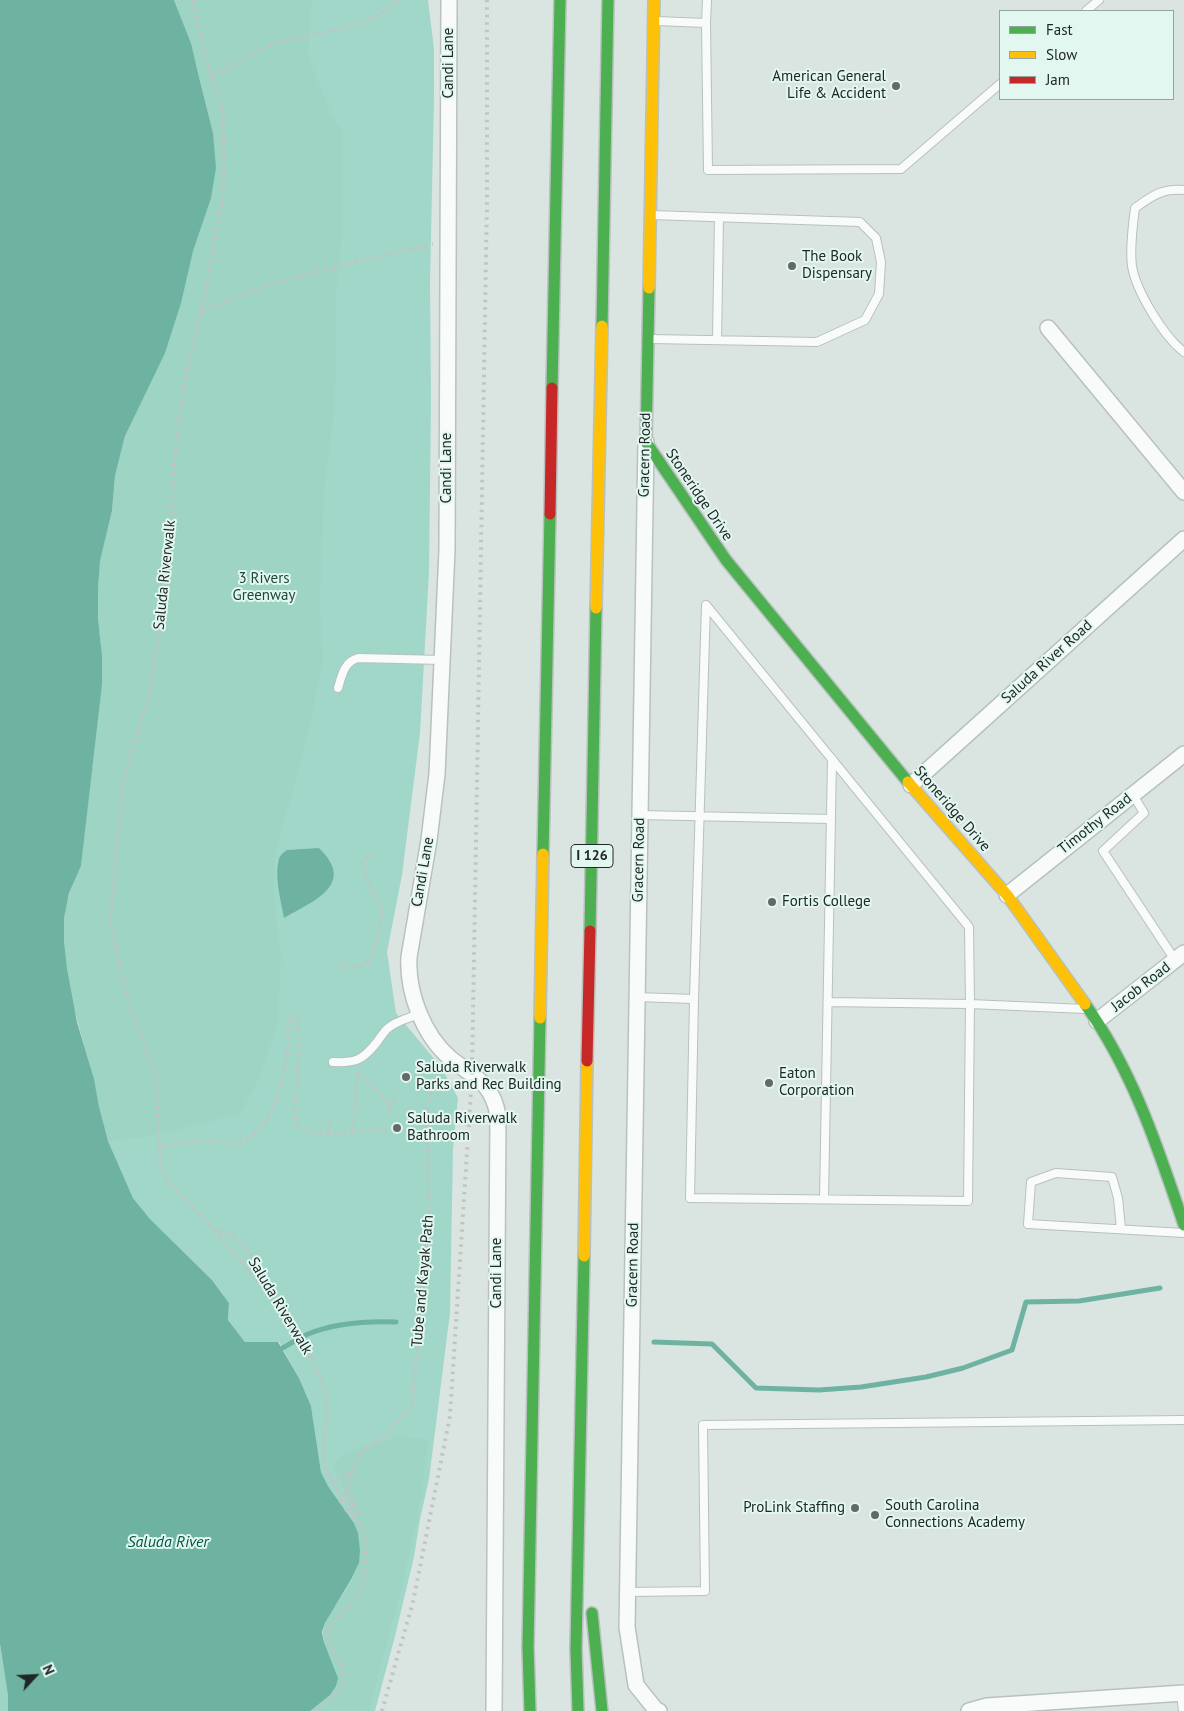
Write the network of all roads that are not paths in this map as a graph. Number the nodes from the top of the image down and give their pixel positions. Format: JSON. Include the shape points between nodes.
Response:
{"nodes":[{"id":1,"x":449,"y":0,"type":"edge"},
{"id":2,"x":560,"y":0,"type":"edge"},
{"id":3,"x":608,"y":0,"type":"edge"},
{"id":4,"x":654,"y":0,"type":"edge"},
{"id":5,"x":707,"y":0,"type":"edge"},
{"id":6,"x":1099,"y":0,"type":"edge"},
{"id":7,"x":1087,"y":10,"type":"edge"},
{"id":8,"x":654,"y":21,"type":"junction"},
{"id":9,"x":706,"y":23,"type":"junction"},
{"id":10,"x":999,"y":85,"type":"edge"},
{"id":11,"x":1184,"y":190,"type":"edge"},
{"id":12,"x":650,"y":215,"type":"junction"},
{"id":13,"x":719,"y":218,"type":"junction"},
{"id":14,"x":1048,"y":328,"type":"dead end"},
{"id":15,"x":648,"y":339,"type":"junction"},
{"id":16,"x":717,"y":340,"type":"junction"},
{"id":17,"x":1184,"y":352,"type":"edge"},
{"id":18,"x":646,"y":442,"type":"junction"},
{"id":19,"x":1184,"y":492,"type":"edge"},
{"id":20,"x":1184,"y":539,"type":"edge"},
{"id":21,"x":442,"y":660,"type":"junction"},
{"id":22,"x":338,"y":688,"type":"dead end"},
{"id":23,"x":1184,"y":754,"type":"edge"},
{"id":24,"x":832,"y":759,"type":"junction"},
{"id":25,"x":911,"y":785,"type":"junction"},
{"id":26,"x":1133,"y":795,"type":"junction"},
{"id":27,"x":640,"y":815,"type":"junction"},
{"id":28,"x":700,"y":816,"type":"junction"},
{"id":29,"x":831,"y":820,"type":"junction"},
{"id":30,"x":1007,"y":894,"type":"junction"},
{"id":31,"x":1179,"y":956,"type":"edge"},
{"id":32,"x":637,"y":997,"type":"junction"},
{"id":33,"x":694,"y":999,"type":"junction"},
{"id":34,"x":828,"y":1002,"type":"junction"},
{"id":35,"x":970,"y":1004,"type":"junction"},
{"id":36,"x":419,"y":1014,"type":"junction"},
{"id":37,"x":1093,"y":1015,"type":"junction"},
{"id":38,"x":333,"y":1062,"type":"dead end"},
{"id":39,"x":824,"y":1200,"type":"junction"},
{"id":40,"x":1184,"y":1225,"type":"edge"},
{"id":41,"x":1122,"y":1229,"type":"junction"},
{"id":42,"x":1184,"y":1232,"type":"edge"},
{"id":43,"x":1184,"y":1420,"type":"edge"},
{"id":44,"x":579,"y":1495,"type":"junction"},
{"id":45,"x":588,"y":1583,"type":"dead end"},
{"id":46,"x":628,"y":1592,"type":"junction"},
{"id":47,"x":590,"y":1603,"type":"dead end"},
{"id":48,"x":1183,"y":1693,"type":"edge"},
{"id":49,"x":494,"y":1711,"type":"edge"},
{"id":50,"x":530,"y":1711,"type":"edge"},
{"id":51,"x":578,"y":1711,"type":"edge"},
{"id":52,"x":602,"y":1711,"type":"edge"},
{"id":53,"x":659,"y":1711,"type":"edge"},
{"id":54,"x":968,"y":1711,"type":"edge"},
{"id":55,"x":1183,"y":1711,"type":"edge"}],
"edges":[{"from":1,"to":21,"type":"street","name":"Candi Lane","via":[[447,550]]},
{"from":2,"to":50,"type":"main road","via":[[528,1647]]},
{"from":3,"to":44,"type":"main road","number":"I 126"},
{"from":4,"to":8,"type":"main road","name":"Gracern Road"},
{"from":5,"to":9,"type":"lane"},
{"from":6,"to":7,"type":"lane"},
{"from":8,"to":9,"type":"lane"},
{"from":8,"to":12,"type":"main road","name":"Gracern Road"},
{"from":9,"to":10,"type":"lane","via":[[708,170],[901,169]]},
{"from":11,"to":17,"type":"lane","via":[[1157,193],[1136,208],[1132,266],[1144,298],[1163,330]]},
{"from":12,"to":13,"type":"lane"},
{"from":12,"to":15,"type":"main road","name":"Gracern Road"},
{"from":13,"to":16,"type":"lane"},
{"from":13,"to":16,"type":"lane","via":[[860,222],[876,238],[881,262],[879,294],[865,320],[817,342]]},
{"from":14,"to":19,"type":"street"},
{"from":15,"to":16,"type":"lane"},
{"from":15,"to":18,"type":"main road","name":"Gracern Road"},
{"from":18,"to":25,"type":"main road","name":"Stoneridge Drive","via":[[726,560]]},
{"from":18,"to":27,"type":"street","name":"Gracern Road"},
{"from":20,"to":25,"type":"street","name":"Saluda River Road"},
{"from":21,"to":22,"type":"lane","via":[[358,658],[346,666]]},
{"from":21,"to":36,"type":"street","name":"Candi Lane","via":[[434,808],[408,964],[410,985]]},
{"from":23,"to":26,"type":"street","name":"Timothy Road"},
{"from":24,"to":28,"type":"lane","via":[[706,605]]},
{"from":24,"to":29,"type":"lane"},
{"from":24,"to":35,"type":"lane","via":[[969,927]]},
{"from":25,"to":30,"type":"main road","name":"Stoneridge Drive"},
{"from":26,"to":30,"type":"street","name":"Timothy Road"},
{"from":26,"to":31,"type":"lane","via":[[1144,812],[1103,851]]},
{"from":27,"to":28,"type":"lane"},
{"from":27,"to":32,"type":"street","name":"Gracern Road"},
{"from":28,"to":29,"type":"lane"},
{"from":28,"to":33,"type":"lane"},
{"from":29,"to":34,"type":"lane"},
{"from":30,"to":37,"type":"main road","name":"Stoneridge Drive"},
{"from":31,"to":37,"type":"street","name":"Jacob Road"},
{"from":32,"to":33,"type":"lane"},
{"from":32,"to":46,"type":"street","name":"Gracern Road"},
{"from":33,"to":39,"type":"lane","via":[[690,1198]]},
{"from":34,"to":35,"type":"lane"},
{"from":34,"to":39,"type":"lane"},
{"from":35,"to":37,"type":"lane"},
{"from":35,"to":39,"type":"lane","via":[[968,1201]]},
{"from":36,"to":38,"type":"lane","via":[[386,1030],[360,1060]]},
{"from":36,"to":49,"type":"street","name":"Candi Lane","via":[[443,1051],[484,1083],[493,1095],[498,1114]]},
{"from":37,"to":40,"type":"main road","name":"Stoneridge Drive","via":[[1125,1071],[1153,1134]]},
{"from":41,"to":41,"type":"lane","via":[[1028,1224],[1031,1182],[1056,1173],[1112,1177]]},
{"from":41,"to":42,"type":"lane"},
{"from":43,"to":46,"type":"lane","via":[[703,1425],[705,1591]]},
{"from":44,"to":45,"type":"main road"},
{"from":44,"to":51,"type":"main road","number":"I 126"},
{"from":46,"to":53,"type":"street","name":"Gracern Road","via":[[627,1627],[636,1684]]},
{"from":47,"to":52,"type":"main road"},
{"from":48,"to":54,"type":"street","via":[[987,1706]]},
{"from":48,"to":55,"type":"lane"}]}
